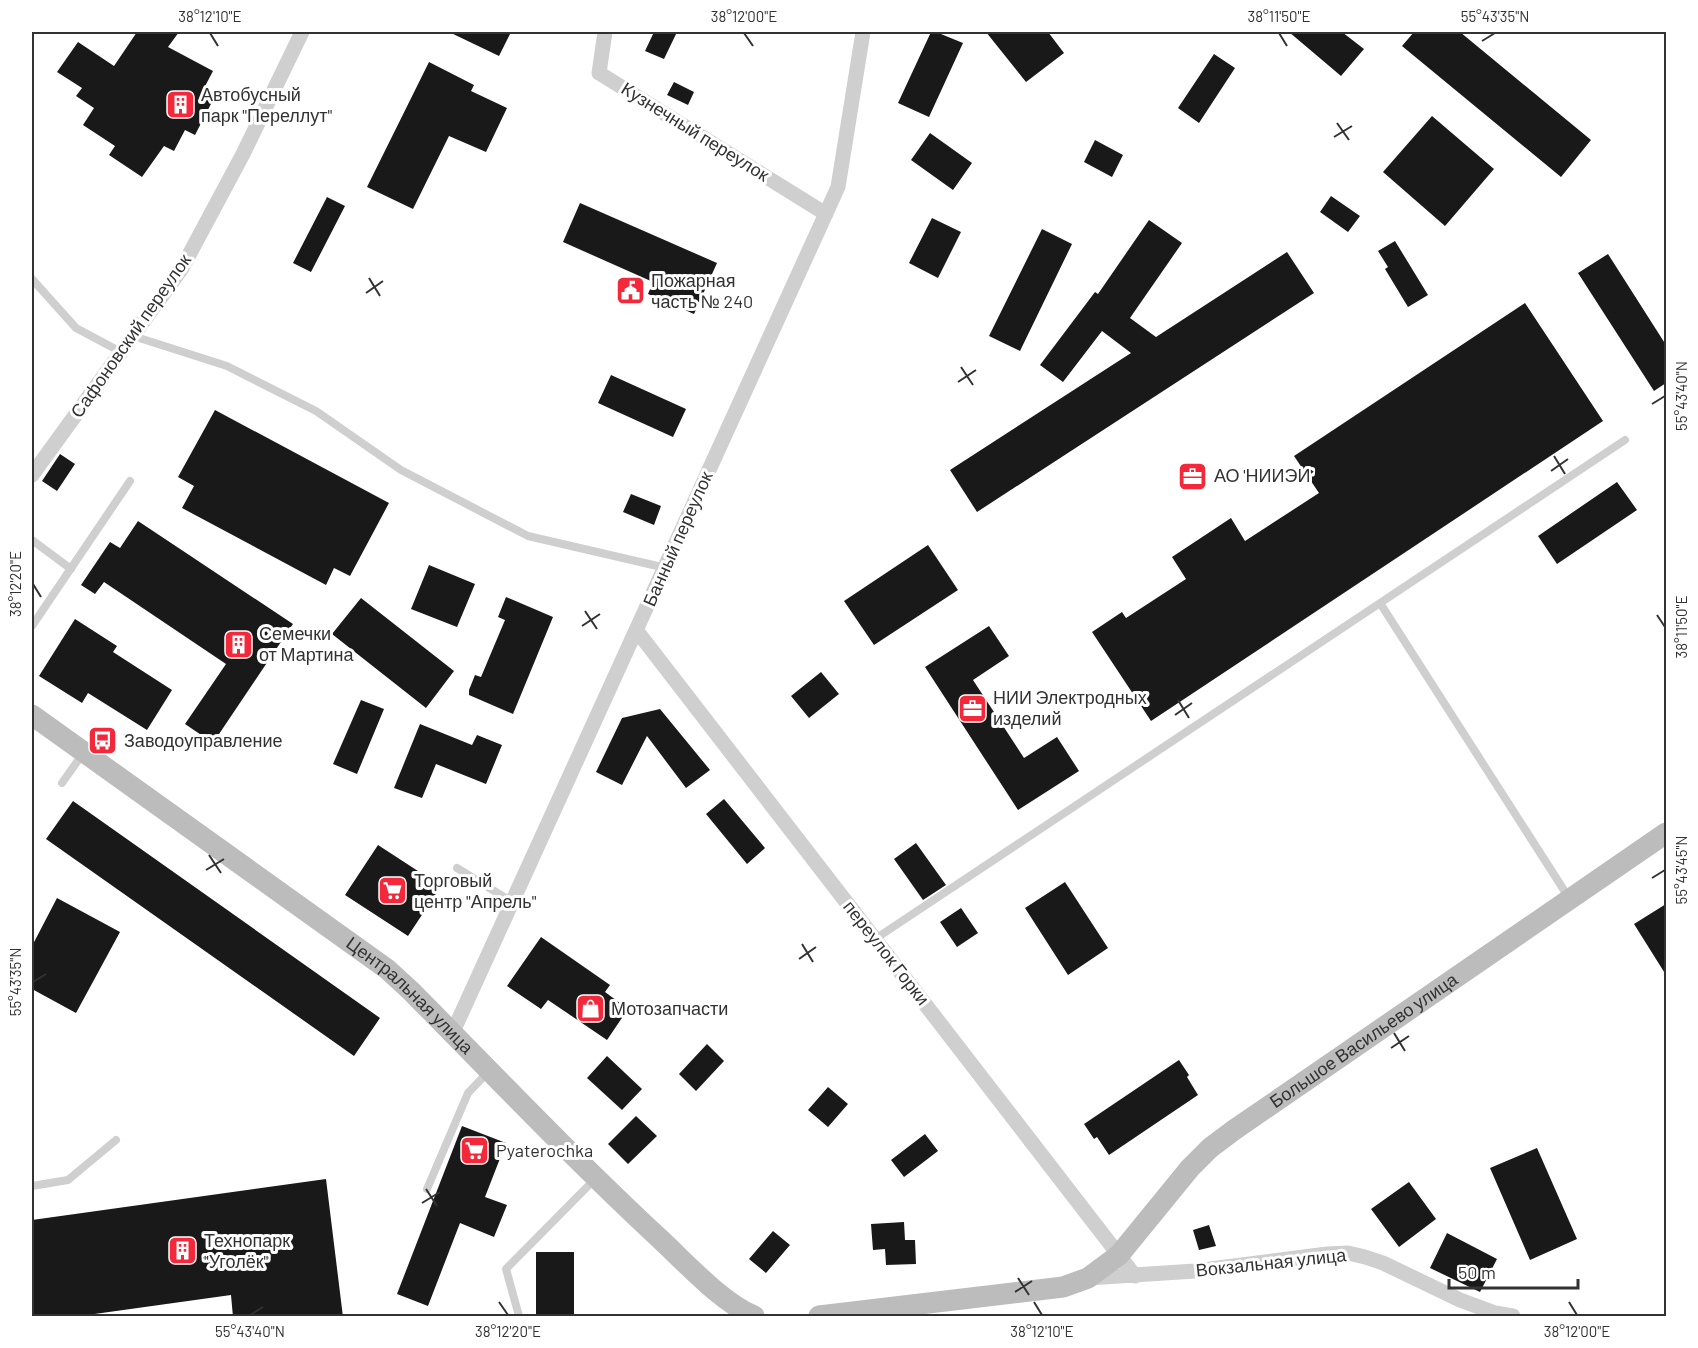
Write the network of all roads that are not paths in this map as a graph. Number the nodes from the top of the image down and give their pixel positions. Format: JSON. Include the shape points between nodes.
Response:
{"nodes":[{"id":1,"x":302,"y":32,"type":"edge"},
{"id":2,"x":605,"y":32,"type":"edge"},
{"id":3,"x":862,"y":32,"type":"edge"},
{"id":4,"x":826,"y":214,"type":"junction"},
{"id":5,"x":32,"y":279,"type":"edge"},
{"id":6,"x":133,"y":336,"type":"junction"},
{"id":7,"x":121,"y":352,"type":"junction"},
{"id":8,"x":1625,"y":440,"type":"dead end"},
{"id":9,"x":32,"y":475,"type":"edge"},
{"id":10,"x":130,"y":481,"type":"dead end"},
{"id":11,"x":32,"y":540,"type":"edge"},
{"id":12,"x":666,"y":568,"type":"junction"},
{"id":13,"x":70,"y":569,"type":"junction"},
{"id":14,"x":1380,"y":603,"type":"junction"},
{"id":15,"x":32,"y":626,"type":"edge"},
{"id":16,"x":637,"y":631,"type":"junction"},
{"id":17,"x":32,"y":715,"type":"edge"},
{"id":18,"x":84,"y":752,"type":"junction"},
{"id":19,"x":62,"y":783,"type":"dead end"},
{"id":20,"x":1666,"y":833,"type":"edge"},
{"id":21,"x":456,"y":868,"type":"dead end"},
{"id":22,"x":1570,"y":899,"type":"junction"},
{"id":23,"x":512,"y":902,"type":"junction"},
{"id":24,"x":875,"y":939,"type":"junction"},
{"id":25,"x":452,"y":1034,"type":"junction"},
{"id":26,"x":489,"y":1071,"type":"junction"},
{"id":27,"x":116,"y":1140,"type":"dead end"},
{"id":28,"x":595,"y":1179,"type":"junction"},
{"id":29,"x":32,"y":1186,"type":"edge"},
{"id":30,"x":427,"y":1189,"type":"dead end"},
{"id":31,"x":1119,"y":1255,"type":"junction"},
{"id":32,"x":1135,"y":1276,"type":"junction"},
{"id":33,"x":1088,"y":1278,"type":"junction"},
{"id":34,"x":519,"y":1317,"type":"edge"},
{"id":35,"x":754,"y":1317,"type":"edge"},
{"id":36,"x":819,"y":1317,"type":"edge"},
{"id":37,"x":1513,"y":1317,"type":"edge"}],
"edges":[{"from":1,"to":6,"type":"street","name":"Сафоновский переулок","via":[[182,268]]},
{"from":2,"to":4,"type":"street","name":"Кузнечный переулок","via":[[599,73]]},
{"from":3,"to":4,"type":"street","name":"Банный переулок","via":[[838,187]]},
{"from":4,"to":12,"type":"street","name":"Банный переулок"},
{"from":5,"to":7,"type":"lane","via":[[76,328]]},
{"from":6,"to":7,"type":"street","name":"Сафоновский переулок"},
{"from":6,"to":12,"type":"lane","via":[[227,366],[316,411],[401,470],[528,536]]},
{"from":7,"to":9,"type":"street","name":"Сафоновский переулок"},
{"from":8,"to":14,"type":"lane"},
{"from":10,"to":13,"type":"lane"},
{"from":11,"to":13,"type":"lane"},
{"from":12,"to":16,"type":"street","name":"Банный переулок"},
{"from":13,"to":15,"type":"lane"},
{"from":14,"to":22,"type":"lane"},
{"from":14,"to":24,"type":"lane"},
{"from":16,"to":23,"type":"street","name":"Банный переулок"},
{"from":16,"to":24,"type":"street","name":"переулок Горки"},
{"from":17,"to":18,"type":"main road","name":"Центральная улица"},
{"from":18,"to":19,"type":"lane"},
{"from":18,"to":25,"type":"main road","name":"Центральная улица","via":[[360,948],[411,991]]},
{"from":20,"to":22,"type":"main road","name":"Большое Васильево улица"},
{"from":21,"to":23,"type":"lane"},
{"from":22,"to":31,"type":"main road","name":"Большое Васильево улица","via":[[1210,1148]]},
{"from":23,"to":25,"type":"street","name":"Банный переулок"},
{"from":24,"to":31,"type":"street","name":"переулок Горки"},
{"from":25,"to":26,"type":"main road","name":"Центральная улица"},
{"from":26,"to":28,"type":"main road","name":"Центральная улица"},
{"from":26,"to":30,"type":"lane","via":[[468,1093]]},
{"from":27,"to":29,"type":"lane","via":[[68,1180]]},
{"from":28,"to":34,"type":"lane","via":[[506,1269]]},
{"from":28,"to":35,"type":"main road","name":"Центральная улица","via":[[708,1283]]},
{"from":31,"to":32,"type":"street","name":"переулок Горки"},
{"from":31,"to":33,"type":"main road","name":"Большое Васильево улица"},
{"from":32,"to":33,"type":"street","name":"Вокзальная улица"},
{"from":32,"to":37,"type":"street","name":"Вокзальная улица","via":[[1348,1253],[1383,1263],[1460,1300]]},
{"from":33,"to":36,"type":"main road","via":[[1063,1287]]}]}
